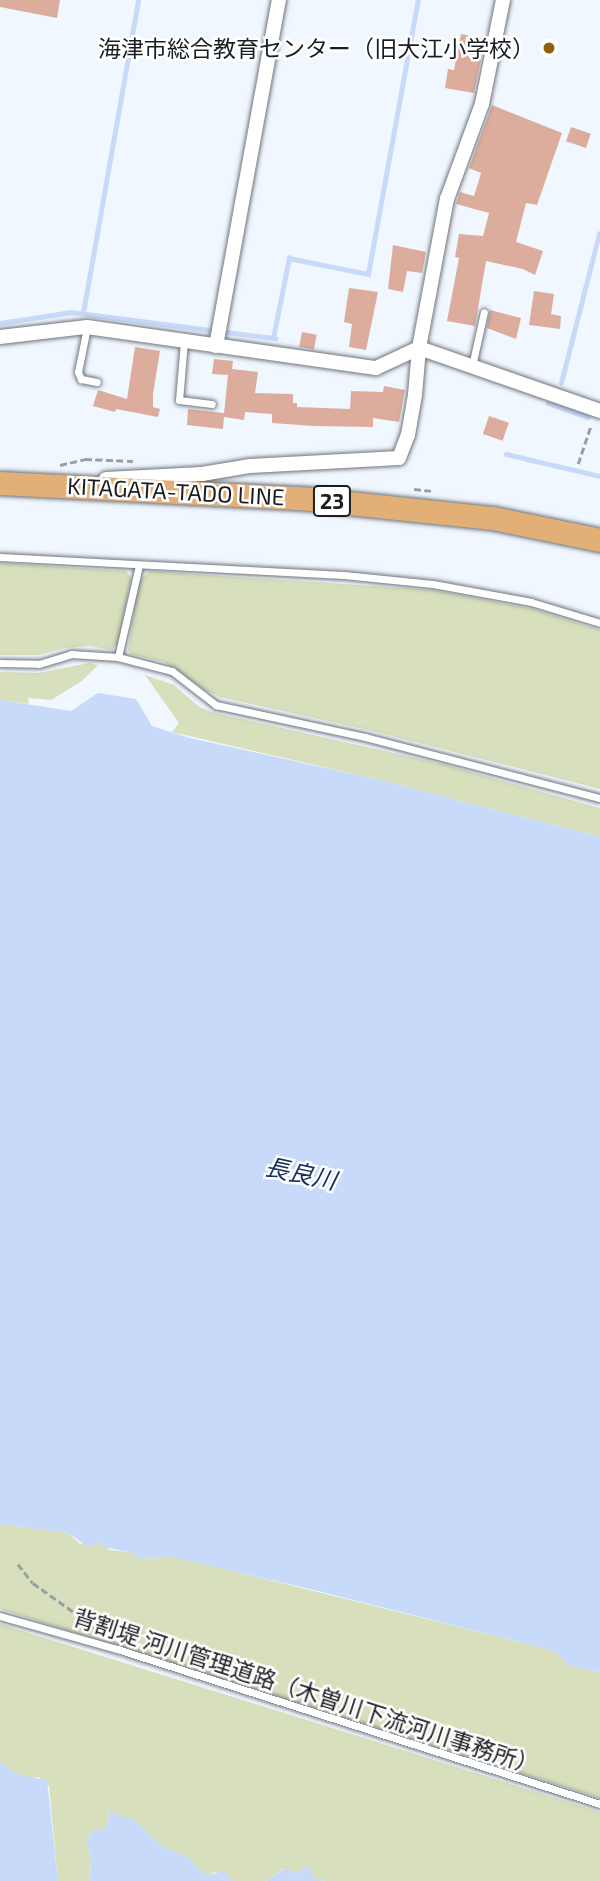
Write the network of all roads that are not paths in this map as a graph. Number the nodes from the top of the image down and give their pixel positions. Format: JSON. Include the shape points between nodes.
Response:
{"nodes":[{"id":1,"x":279,"y":0,"type":"edge"},
{"id":2,"x":503,"y":0,"type":"edge"},
{"id":3,"x":484,"y":312,"type":"dead end"},
{"id":4,"x":87,"y":327,"type":"junction"},
{"id":5,"x":0,"y":337,"type":"edge"},
{"id":6,"x":184,"y":341,"type":"junction"},
{"id":7,"x":217,"y":343,"type":"junction"},
{"id":8,"x":419,"y":348,"type":"junction"},
{"id":9,"x":472,"y":367,"type":"junction"},
{"id":10,"x":97,"y":382,"type":"dead end"},
{"id":11,"x":212,"y":404,"type":"dead end"},
{"id":12,"x":599,"y":410,"type":"edge"},
{"id":13,"x":60,"y":476,"type":"junction"},
{"id":14,"x":0,"y":482,"type":"edge"},
{"id":15,"x":600,"y":540,"type":"edge"},
{"id":16,"x":0,"y":557,"type":"edge"},
{"id":17,"x":139,"y":565,"type":"junction"},
{"id":18,"x":600,"y":623,"type":"edge"},
{"id":19,"x":118,"y":657,"type":"junction"},
{"id":20,"x":0,"y":663,"type":"edge"},
{"id":21,"x":600,"y":798,"type":"edge"},
{"id":22,"x":0,"y":1616,"type":"edge"},
{"id":23,"x":600,"y":1804,"type":"edge"}],
"edges":[{"from":1,"to":7,"type":"street"},
{"from":2,"to":8,"type":"street","via":[[482,104],[447,199]]},
{"from":3,"to":9,"type":"lane"},
{"from":4,"to":5,"type":"street"},
{"from":4,"to":6,"type":"street"},
{"from":4,"to":10,"type":"lane","via":[[78,372],[81,379]]},
{"from":6,"to":7,"type":"street"},
{"from":6,"to":11,"type":"lane","via":[[179,400]]},
{"from":7,"to":8,"type":"street","via":[[376,368]]},
{"from":8,"to":9,"type":"street"},
{"from":8,"to":13,"type":"street","via":[[408,435],[399,458],[250,466],[202,474],[97,479]]},
{"from":9,"to":12,"type":"street"},
{"from":13,"to":14,"type":"main road","name":"KITAGATA-TADO LINE","number":"23"},
{"from":13,"to":15,"type":"main road","name":"KITAGATA-TADO LINE","number":"23","via":[[492,518]]},
{"from":16,"to":17,"type":"lane"},
{"from":17,"to":18,"type":"lane","via":[[433,584],[531,602]]},
{"from":17,"to":19,"type":"lane"},
{"from":19,"to":20,"type":"lane","via":[[71,654],[39,664]]},
{"from":19,"to":21,"type":"lane","via":[[172,671],[216,705],[365,737]]},
{"from":22,"to":23,"type":"lane","name":"背割堤 河川管理道路（木曽川下流河川事務所）"}]}
